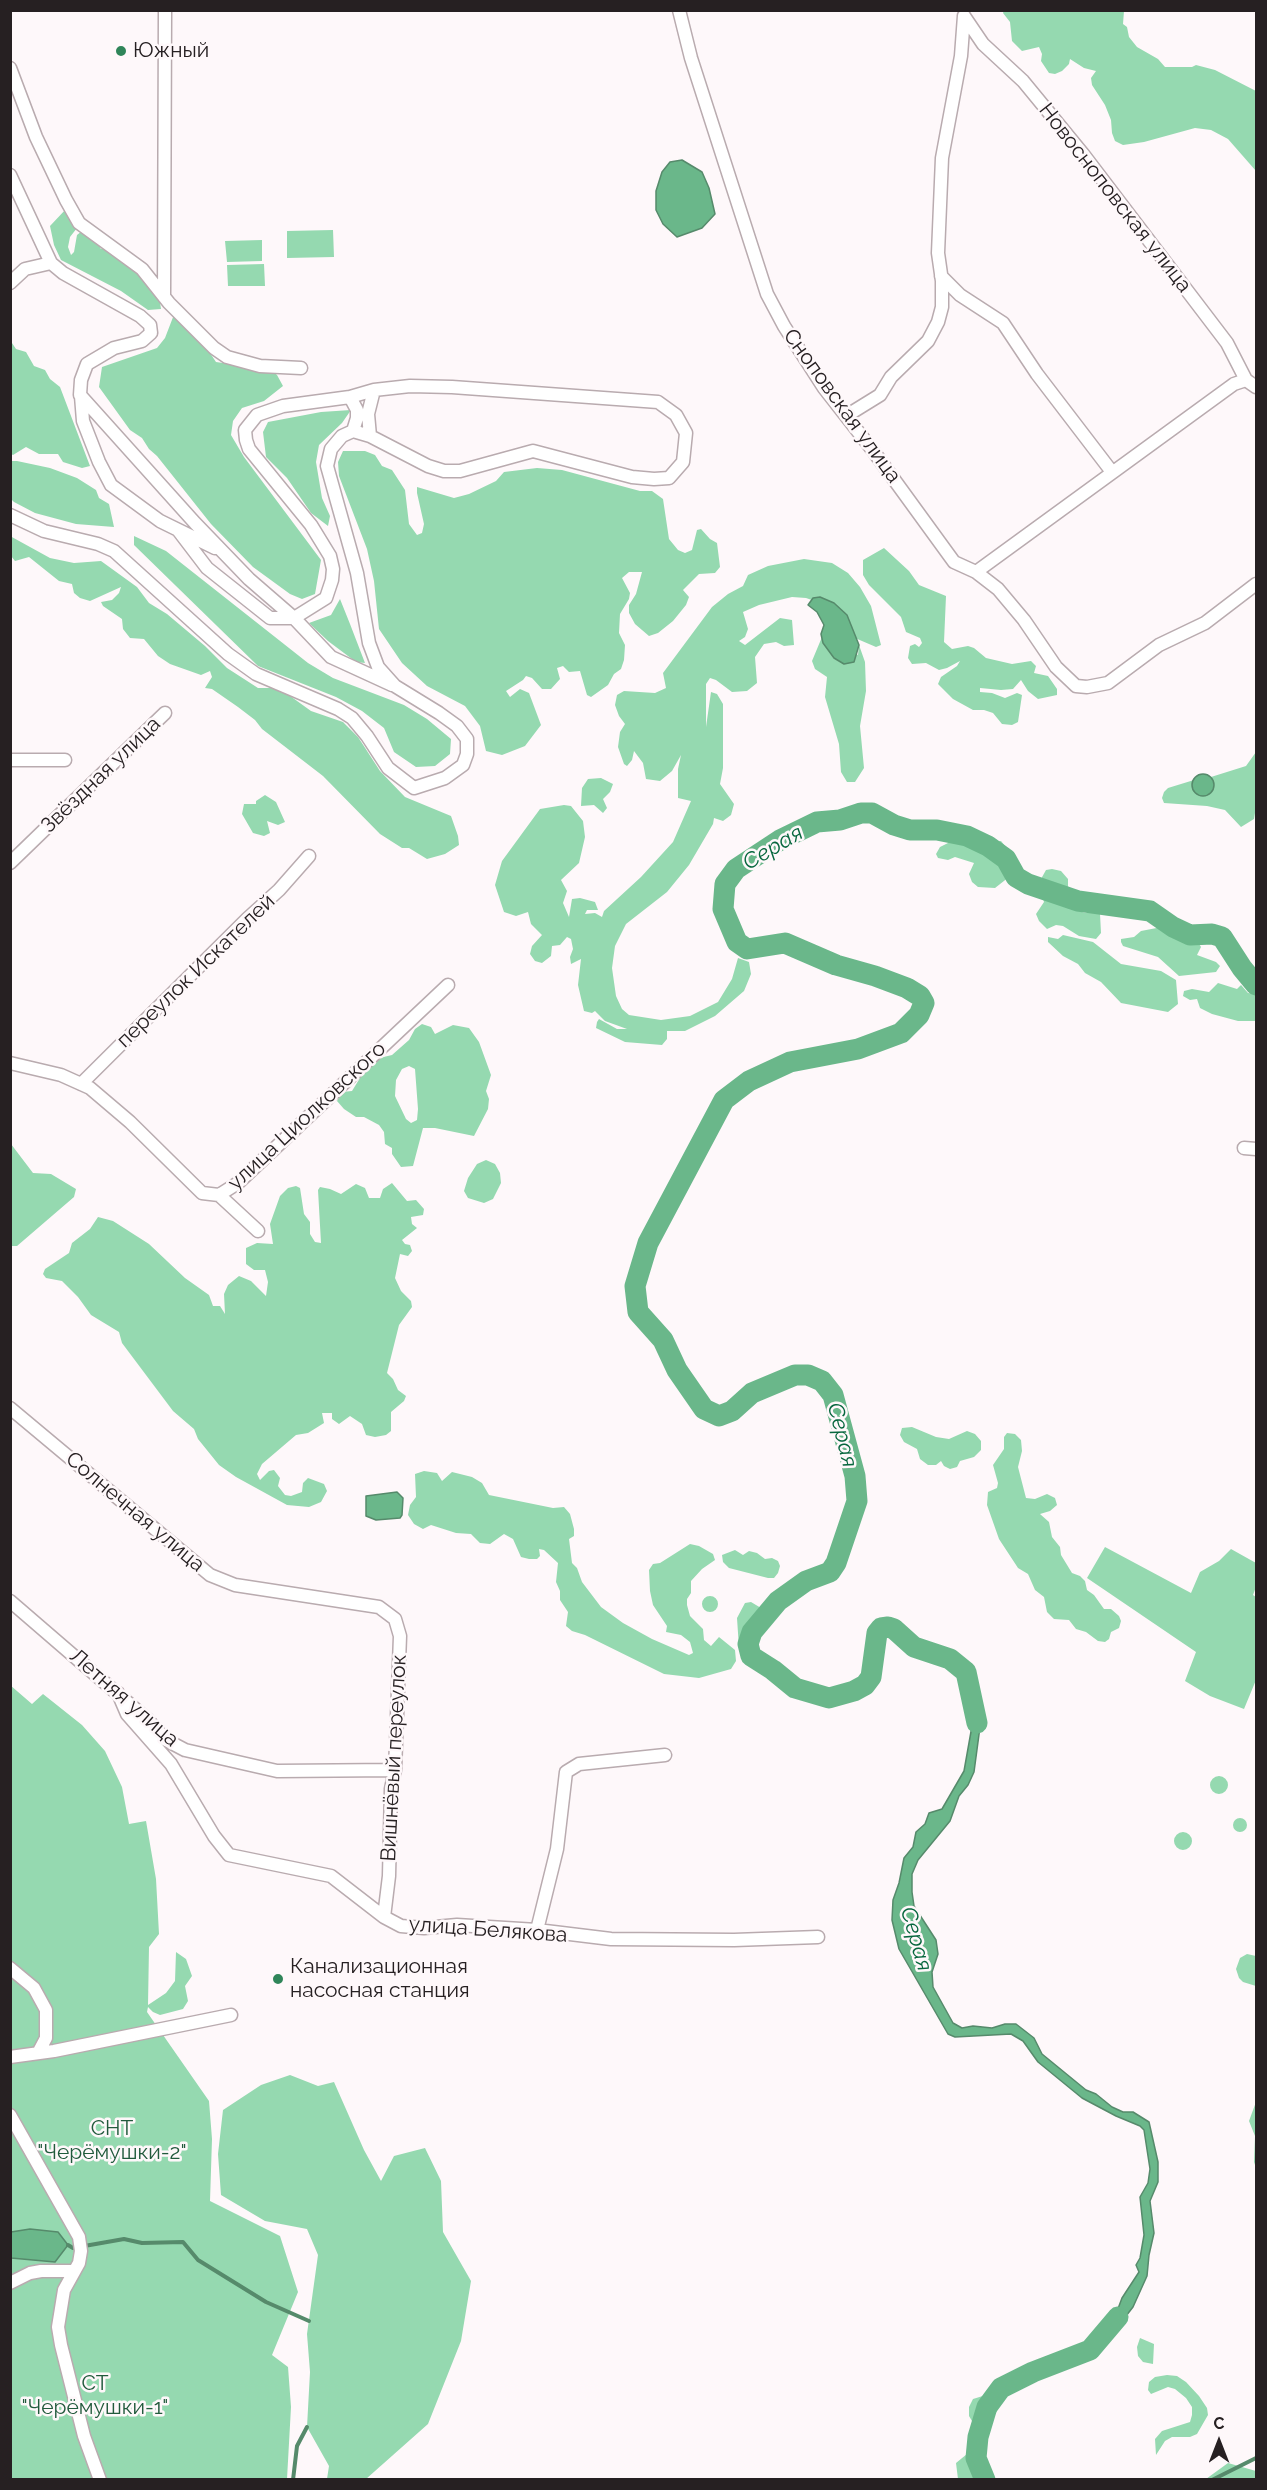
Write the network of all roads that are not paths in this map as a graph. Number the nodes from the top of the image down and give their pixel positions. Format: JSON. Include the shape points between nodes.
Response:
{"nodes":[{"id":1,"x":165,"y":10,"type":"edge"},
{"id":2,"x":680,"y":10,"type":"edge"},
{"id":3,"x":963,"y":13,"type":"edge"},
{"id":4,"x":10,"y":68,"type":"edge"},
{"id":5,"x":10,"y":175,"type":"edge"},
{"id":6,"x":51,"y":263,"type":"junction"},
{"id":7,"x":941,"y":276,"type":"junction"},
{"id":8,"x":10,"y":283,"type":"edge"},
{"id":9,"x":164,"y":297,"type":"junction"},
{"id":10,"x":301,"y":368,"type":"dead end"},
{"id":11,"x":1251,"y":383,"type":"edge"},
{"id":12,"x":374,"y":390,"type":"junction"},
{"id":13,"x":80,"y":395,"type":"junction"},
{"id":14,"x":350,"y":397,"type":"junction"},
{"id":15,"x":846,"y":416,"type":"junction"},
{"id":16,"x":353,"y":431,"type":"junction"},
{"id":17,"x":370,"y":436,"type":"junction"},
{"id":18,"x":1113,"y":472,"type":"junction"},
{"id":19,"x":10,"y":515,"type":"edge"},
{"id":20,"x":178,"y":530,"type":"junction"},
{"id":21,"x":223,"y":552,"type":"junction"},
{"id":22,"x":976,"y":572,"type":"junction"},
{"id":23,"x":1257,"y":584,"type":"edge"},
{"id":24,"x":294,"y":618,"type":"junction"},
{"id":25,"x":396,"y":686,"type":"junction"},
{"id":26,"x":165,"y":713,"type":"dead end"},
{"id":27,"x":65,"y":759,"type":"dead end"},
{"id":28,"x":10,"y":760,"type":"edge"},
{"id":29,"x":309,"y":856,"type":"dead end"},
{"id":30,"x":10,"y":862,"type":"edge"},
{"id":31,"x":448,"y":985,"type":"dead end"},
{"id":32,"x":10,"y":1063,"type":"edge"},
{"id":33,"x":81,"y":1084,"type":"junction"},
{"id":34,"x":219,"y":1195,"type":"junction"},
{"id":35,"x":258,"y":1231,"type":"dead end"},
{"id":36,"x":10,"y":1408,"type":"edge"},
{"id":37,"x":10,"y":1601,"type":"edge"},
{"id":38,"x":379,"y":1607,"type":"joint"},
{"id":39,"x":118,"y":1693,"type":"junction"},
{"id":40,"x":665,"y":1755,"type":"dead end"},
{"id":41,"x":395,"y":1770,"type":"junction"},
{"id":42,"x":384,"y":1917,"type":"junction"},
{"id":43,"x":537,"y":1930,"type":"junction"},
{"id":44,"x":818,"y":1937,"type":"dead end"},
{"id":45,"x":10,"y":1968,"type":"edge"},
{"id":46,"x":231,"y":2015,"type":"dead end"},
{"id":47,"x":38,"y":2053,"type":"junction"},
{"id":48,"x":10,"y":2058,"type":"edge"},
{"id":49,"x":10,"y":2115,"type":"edge"},
{"id":50,"x":73,"y":2271,"type":"junction"},
{"id":51,"x":10,"y":2283,"type":"edge"},
{"id":52,"x":100,"y":2480,"type":"edge"}],
"edges":[{"from":1,"to":9,"type":"street"},
{"from":2,"to":15,"type":"street","name":"Сноповская улица","via":[[691,58],[767,294],[795,344]]},
{"from":3,"to":7,"type":"street","via":[[961,56],[942,158],[938,253]]},
{"from":3,"to":11,"type":"street","name":"Новосноповская улица","via":[[983,44],[1023,81],[1083,154],[1227,343]]},
{"from":4,"to":9,"type":"street","via":[[36,137],[79,223],[142,269]]},
{"from":5,"to":6,"type":"street"},
{"from":6,"to":8,"type":"street","via":[[25,269]]},
{"from":6,"to":13,"type":"street","via":[[140,316],[152,333],[87,364]]},
{"from":7,"to":15,"type":"street","via":[[942,307],[928,340],[891,377],[880,395]]},
{"from":7,"to":18,"type":"street","via":[[960,295],[1003,323]]},
{"from":9,"to":10,"type":"street","via":[[227,357],[260,366]]},
{"from":11,"to":18,"type":"street","via":[[1234,384]]},
{"from":12,"to":14,"type":"street"},
{"from":12,"to":17,"type":"street","via":[[368,414]]},
{"from":12,"to":17,"type":"street","via":[[452,387],[658,402],[676,415],[686,433],[685,451],[683,462],[669,478],[632,477],[533,451],[460,471],[444,471]]},
{"from":13,"to":20,"type":"street","via":[[83,421],[111,485]]},
{"from":13,"to":21,"type":"street","via":[[163,491]]},
{"from":14,"to":16,"type":"street","via":[[357,410]]},
{"from":14,"to":24,"type":"street","via":[[283,406],[257,415],[245,430],[257,460],[311,525],[330,556],[332,580],[327,598]]},
{"from":15,"to":22,"type":"street","name":"Сноповская улица","via":[[954,562]]},
{"from":16,"to":17,"type":"street"},
{"from":16,"to":25,"type":"street","via":[[342,436],[331,449],[327,466],[357,573],[369,643],[378,667]]},
{"from":18,"to":22,"type":"street"},
{"from":19,"to":25,"type":"street","via":[[45,531],[114,551],[228,654],[256,674],[352,717],[388,768],[414,788],[445,778],[463,765],[467,739],[457,726]]},
{"from":20,"to":21,"type":"street"},
{"from":20,"to":24,"type":"street","via":[[207,568],[270,618]]},
{"from":21,"to":24,"type":"street"},
{"from":22,"to":23,"type":"street","name":"Сноповская улица","via":[[998,589],[1056,667],[1076,686],[1087,687],[1108,683],[1160,645],[1205,623]]},
{"from":24,"to":25,"type":"street","via":[[331,657]]},
{"from":26,"to":30,"type":"street","name":"Звёздная улица"},
{"from":27,"to":28,"type":"street"},
{"from":29,"to":33,"type":"street","name":"переулок Искателей"},
{"from":31,"to":34,"type":"street","name":"улица Циолковского","via":[[238,1183]]},
{"from":32,"to":33,"type":"street","name":"улица Циолковского","via":[[62,1075]]},
{"from":33,"to":34,"type":"street","name":"улица Циолковского","via":[[130,1122],[202,1192]]},
{"from":34,"to":35,"type":"street"},
{"from":36,"to":38,"type":"street","name":"Солнечная улица","via":[[210,1575],[235,1586]]},
{"from":37,"to":39,"type":"street","name":"Летняя улица"},
{"from":38,"to":41,"type":"street","name":"Вишнёвый переулок","via":[[395,1619],[400,1636]]},
{"from":39,"to":41,"type":"street","name":"Летняя улица","via":[[166,1740],[185,1750],[277,1771]]},
{"from":39,"to":42,"type":"street","name":"улица Белякова","via":[[127,1714],[171,1764],[229,1856],[330,1876]]},
{"from":40,"to":43,"type":"street","via":[[579,1764],[566,1772],[557,1849]]},
{"from":41,"to":42,"type":"street","name":"Вишнёвый переулок"},
{"from":42,"to":43,"type":"street","name":"улица Белякова","via":[[401,1926],[424,1928],[457,1925]]},
{"from":43,"to":44,"type":"street","name":"улица Белякова","via":[[611,1939]]},
{"from":45,"to":47,"type":"street","via":[[34,1988],[46,2010],[46,2038]]},
{"from":46,"to":47,"type":"street"},
{"from":47,"to":48,"type":"street"},
{"from":49,"to":50,"type":"street","via":[[79,2237],[79,2263]]},
{"from":50,"to":51,"type":"street","via":[[30,2273]]},
{"from":50,"to":52,"type":"street","via":[[64,2290],[58,2327],[84,2436]]}]}
